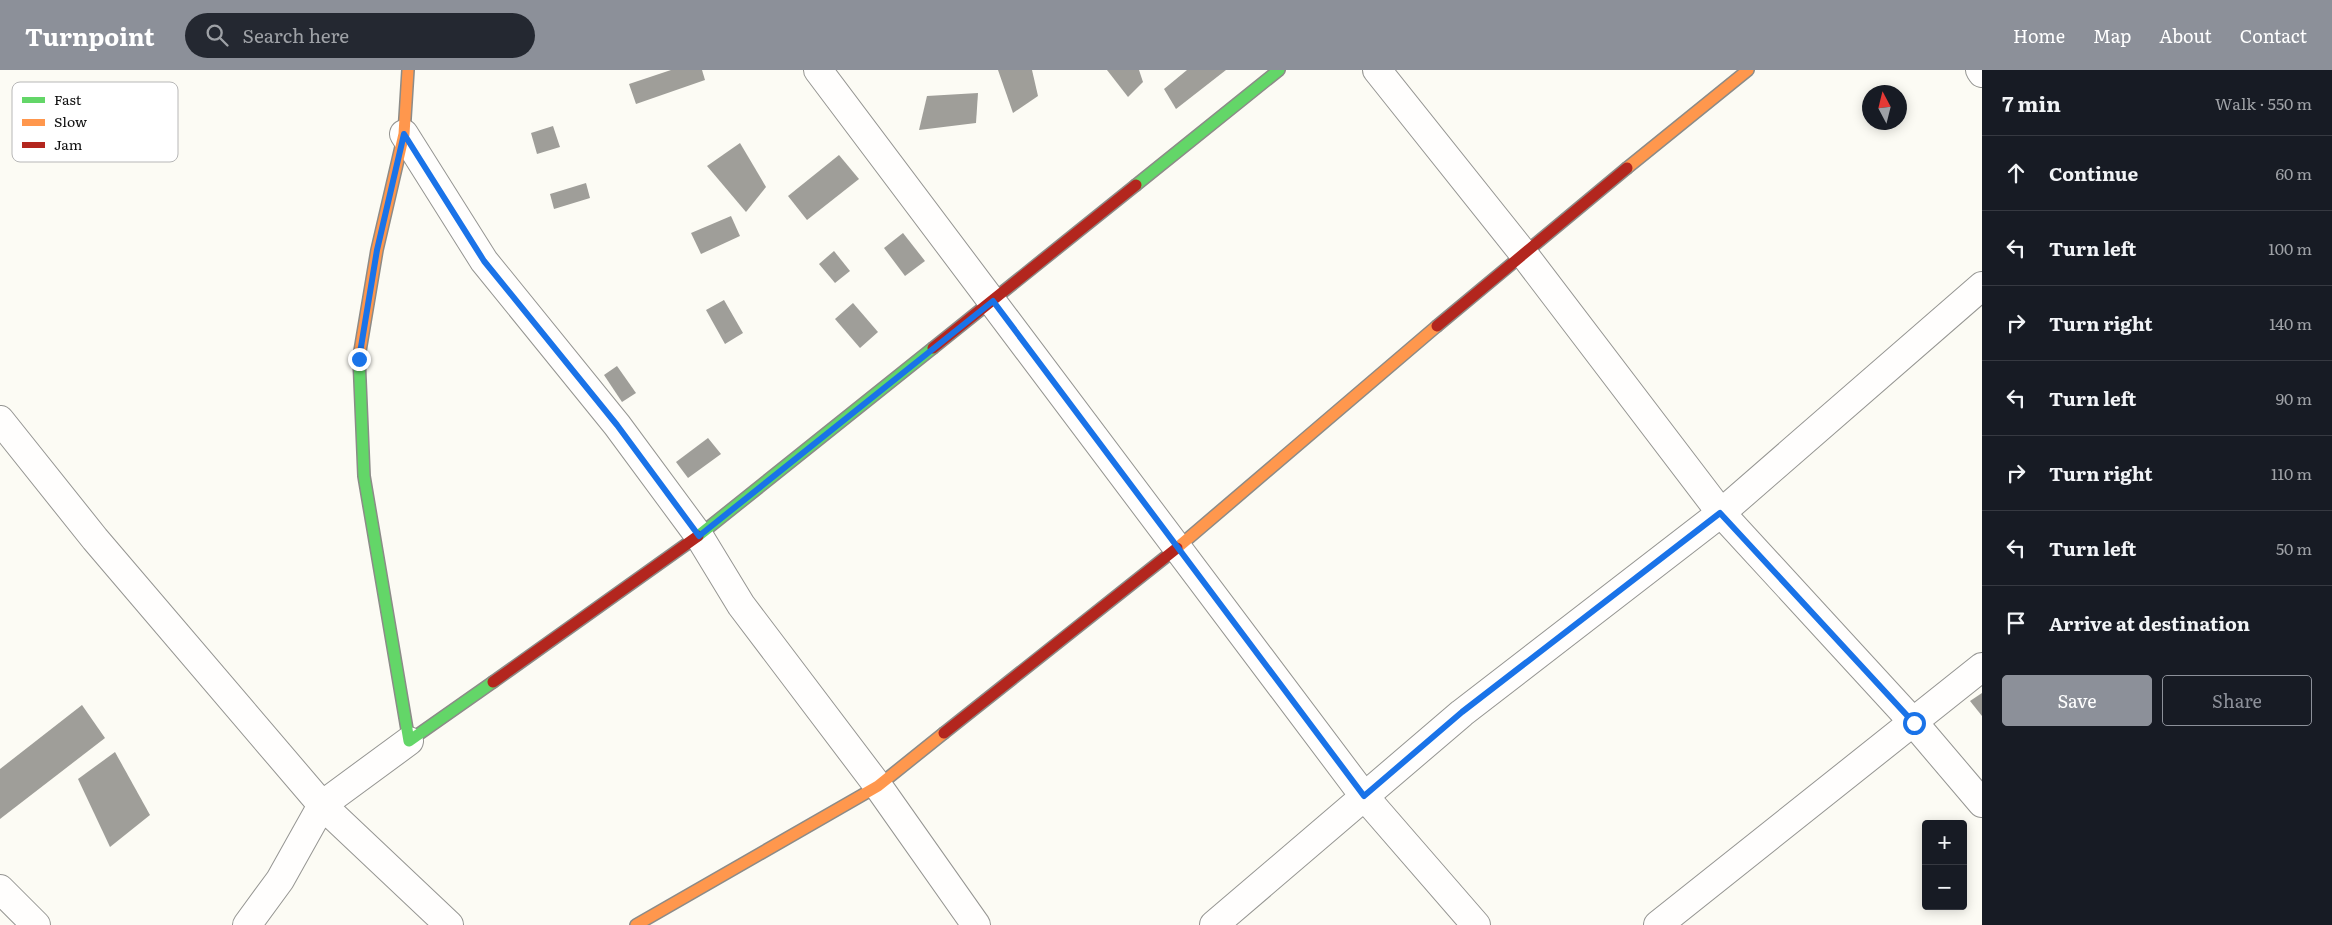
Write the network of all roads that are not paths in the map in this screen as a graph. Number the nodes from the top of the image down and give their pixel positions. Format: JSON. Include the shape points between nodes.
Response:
{"nodes":[{"id":1,"x":408,"y":70,"type":"edge"},
{"id":2,"x":818,"y":70,"type":"edge"},
{"id":3,"x":1279,"y":70,"type":"edge"},
{"id":4,"x":1377,"y":70,"type":"edge"},
{"id":5,"x":1748,"y":70,"type":"edge"},
{"id":6,"x":404,"y":134,"type":"junction"},
{"id":7,"x":1523,"y":253,"type":"junction"},
{"id":8,"x":1982,"y":286,"type":"edge"},
{"id":9,"x":993,"y":301,"type":"junction"},
{"id":10,"x":0,"y":420,"type":"edge"},
{"id":11,"x":1720,"y":513,"type":"junction"},
{"id":12,"x":699,"y":536,"type":"junction"},
{"id":13,"x":1178,"y":547,"type":"junction"},
{"id":14,"x":1982,"y":667,"type":"edge"},
{"id":15,"x":1914,"y":723,"type":"junction"},
{"id":16,"x":409,"y":741,"type":"junction"},
{"id":17,"x":878,"y":786,"type":"junction"},
{"id":18,"x":1364,"y":796,"type":"junction"},
{"id":19,"x":1982,"y":803,"type":"edge"},
{"id":20,"x":322,"y":805,"type":"junction"},
{"id":21,"x":0,"y":889,"type":"edge"},
{"id":22,"x":36,"y":925,"type":"edge"},
{"id":23,"x":247,"y":925,"type":"edge"},
{"id":24,"x":449,"y":925,"type":"edge"},
{"id":25,"x":636,"y":925,"type":"edge"},
{"id":26,"x":976,"y":925,"type":"edge"},
{"id":27,"x":1214,"y":925,"type":"edge"},
{"id":28,"x":1476,"y":925,"type":"edge"},
{"id":29,"x":1658,"y":925,"type":"edge"}],
"edges":[{"from":1,"to":6,"type":"street"},
{"from":2,"to":9,"type":"street"},
{"from":3,"to":9,"type":"street"},
{"from":4,"to":7,"type":"street"},
{"from":5,"to":7,"type":"street"},
{"from":6,"to":12,"type":"street","via":[[484,261],[617,425]]},
{"from":6,"to":16,"type":"street","via":[[377,250],[359,359],[364,476]]},
{"from":7,"to":11,"type":"street"},
{"from":7,"to":13,"type":"street"},
{"from":8,"to":11,"type":"street"},
{"from":9,"to":12,"type":"street"},
{"from":9,"to":13,"type":"street"},
{"from":10,"to":20,"type":"street","via":[[95,539]]},
{"from":11,"to":15,"type":"street"},
{"from":11,"to":18,"type":"street","via":[[1462,712]]},
{"from":12,"to":16,"type":"street"},
{"from":12,"to":17,"type":"street","via":[[741,605]]},
{"from":13,"to":17,"type":"street"},
{"from":13,"to":18,"type":"street"},
{"from":14,"to":15,"type":"street"},
{"from":15,"to":19,"type":"street"},
{"from":15,"to":29,"type":"street"},
{"from":16,"to":20,"type":"street"},
{"from":17,"to":25,"type":"street"},
{"from":17,"to":26,"type":"street"},
{"from":18,"to":27,"type":"street"},
{"from":18,"to":28,"type":"street"},
{"from":20,"to":23,"type":"street","via":[[280,880]]},
{"from":20,"to":24,"type":"street"},
{"from":21,"to":22,"type":"street"}]}
